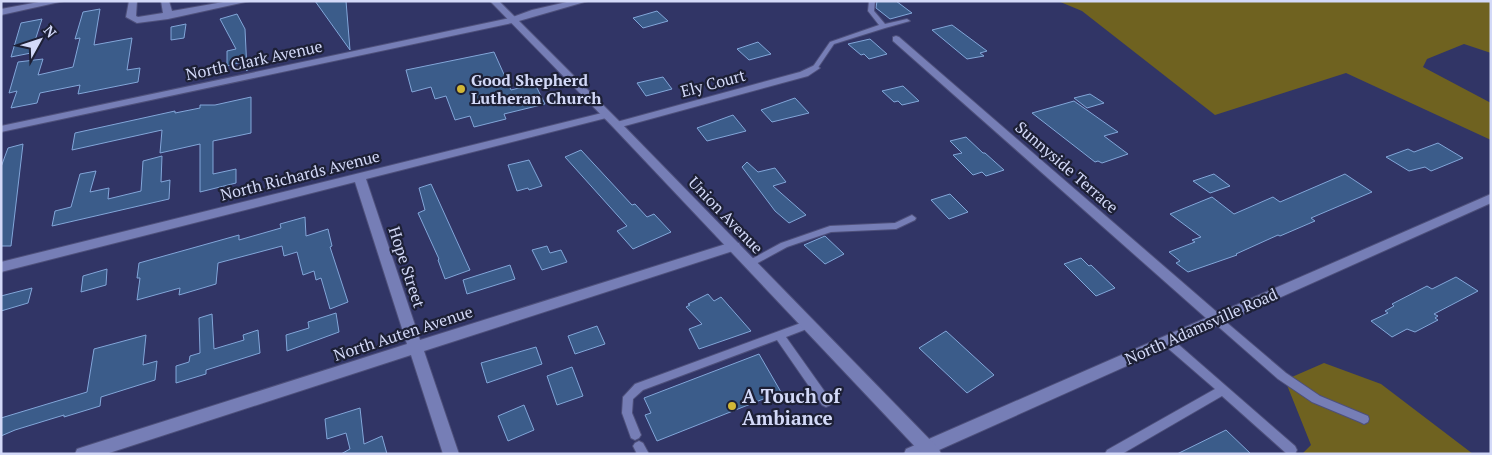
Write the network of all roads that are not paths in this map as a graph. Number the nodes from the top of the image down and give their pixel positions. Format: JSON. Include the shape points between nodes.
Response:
{"nodes":[{"id":1,"x":5,"y":1,"type":"edge"},
{"id":2,"x":60,"y":1,"type":"edge"},
{"id":3,"x":133,"y":1,"type":"edge"},
{"id":4,"x":165,"y":1,"type":"edge"},
{"id":5,"x":246,"y":1,"type":"edge"},
{"id":6,"x":494,"y":1,"type":"edge"},
{"id":7,"x":584,"y":1,"type":"edge"},
{"id":8,"x":872,"y":1,"type":"edge"},
{"id":9,"x":1,"y":12,"type":"edge"},
{"id":10,"x":168,"y":16,"type":"junction"},
{"id":11,"x":512,"y":20,"type":"junction"},
{"id":12,"x":907,"y":21,"type":"dead end"},
{"id":13,"x":883,"y":26,"type":"junction"},
{"id":14,"x":896,"y":39,"type":"dead end"},
{"id":15,"x":815,"y":68,"type":"joint"},
{"id":16,"x":606,"y":115,"type":"junction"},
{"id":17,"x":617,"y":125,"type":"junction"},
{"id":18,"x":1,"y":129,"type":"edge"},
{"id":19,"x":359,"y":177,"type":"junction"},
{"id":20,"x":1491,"y":198,"type":"edge"},
{"id":21,"x":912,"y":218,"type":"dead end"},
{"id":22,"x":734,"y":246,"type":"junction"},
{"id":23,"x":751,"y":263,"type":"junction"},
{"id":24,"x":1,"y":267,"type":"edge"},
{"id":25,"x":1216,"y":319,"type":"junction"},
{"id":26,"x":808,"y":324,"type":"junction"},
{"id":27,"x":779,"y":335,"type":"junction"},
{"id":28,"x":1167,"y":341,"type":"junction"},
{"id":29,"x":416,"y":348,"type":"junction"},
{"id":30,"x":1223,"y":390,"type":"junction"},
{"id":31,"x":826,"y":402,"type":"dead end"},
{"id":32,"x":1364,"y":419,"type":"dead end"},
{"id":33,"x":639,"y":445,"type":"edge"},
{"id":34,"x":1291,"y":450,"type":"dead end"},
{"id":35,"x":930,"y":451,"type":"edge"},
{"id":36,"x":82,"y":454,"type":"edge"},
{"id":37,"x":451,"y":454,"type":"edge"},
{"id":38,"x":912,"y":454,"type":"edge"},
{"id":39,"x":1110,"y":454,"type":"edge"}],
"edges":[{"from":1,"to":9,"type":"street"},
{"from":2,"to":9,"type":"street"},
{"from":3,"to":10,"type":"street","via":[[131,17],[137,20]]},
{"from":4,"to":10,"type":"street"},
{"from":5,"to":10,"type":"street"},
{"from":6,"to":11,"type":"street","name":"Union Avenue"},
{"from":7,"to":11,"type":"street","name":"North Clark Avenue"},
{"from":8,"to":13,"type":"lane","via":[[872,11]]},
{"from":11,"to":16,"type":"street","name":"Union Avenue"},
{"from":11,"to":18,"type":"street","name":"North Clark Avenue"},
{"from":12,"to":13,"type":"lane"},
{"from":13,"to":15,"type":"lane","via":[[832,44]]},
{"from":14,"to":25,"type":"street","name":"Sunnyside Terrace"},
{"from":15,"to":17,"type":"street","name":"Ely Court","via":[[804,74]]},
{"from":16,"to":17,"type":"street","name":"Union Avenue"},
{"from":16,"to":19,"type":"street","name":"North Richards Avenue"},
{"from":17,"to":22,"type":"street","name":"Union Avenue"},
{"from":19,"to":24,"type":"street","name":"North Richards Avenue"},
{"from":19,"to":29,"type":"street","name":"Hope Street"},
{"from":20,"to":25,"type":"street","name":"North Adamsville Road"},
{"from":21,"to":23,"type":"lane","via":[[896,226],[830,229],[784,245]]},
{"from":22,"to":23,"type":"street","name":"Union Avenue"},
{"from":22,"to":29,"type":"street","name":"North Auten Avenue"},
{"from":23,"to":26,"type":"street","name":"Union Avenue"},
{"from":25,"to":28,"type":"street","name":"North Adamsville Road"},
{"from":25,"to":32,"type":"lane","via":[[1282,376],[1316,399]]},
{"from":26,"to":27,"type":"lane"},
{"from":26,"to":35,"type":"street","name":"Union Avenue"},
{"from":27,"to":31,"type":"lane"},
{"from":27,"to":33,"type":"lane","via":[[639,387],[628,397],[627,413]]},
{"from":28,"to":30,"type":"lane"},
{"from":28,"to":35,"type":"street","name":"North Adamsville Road"},
{"from":29,"to":36,"type":"street","name":"North Auten Avenue"},
{"from":29,"to":37,"type":"street","name":"Hope Street"},
{"from":30,"to":34,"type":"lane"},
{"from":30,"to":39,"type":"lane"},
{"from":35,"to":38,"type":"street","name":"North Adamsville Road"}]}
